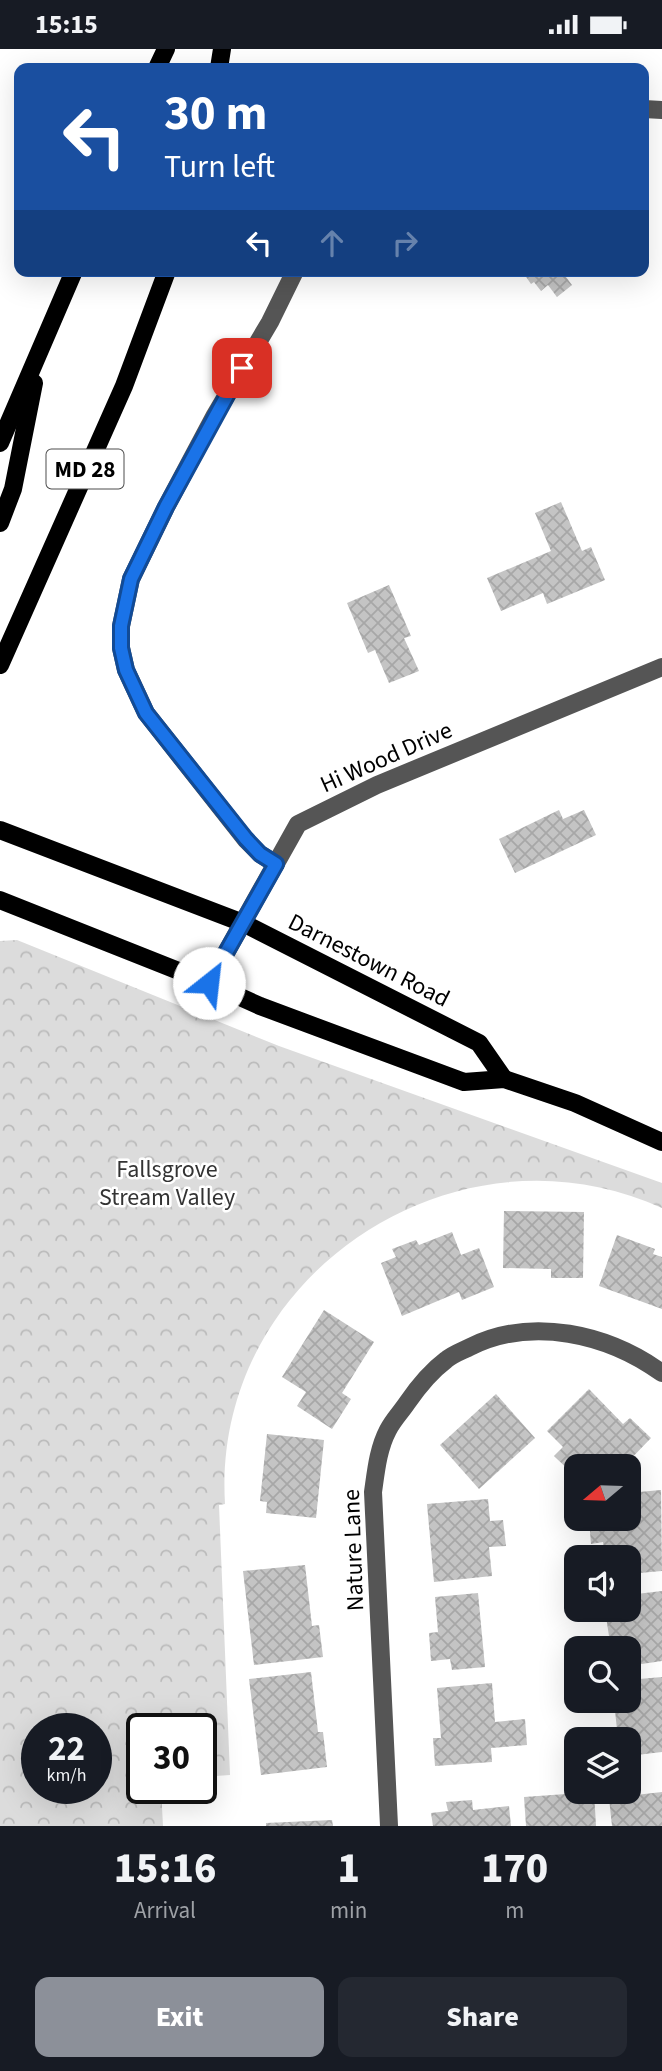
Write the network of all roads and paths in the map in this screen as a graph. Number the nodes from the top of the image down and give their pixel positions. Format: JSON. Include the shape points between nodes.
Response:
{"nodes":[{"id":1,"x":71,"y":277,"type":"edge"},
{"id":2,"x":165,"y":277,"type":"edge"},
{"id":3,"x":292,"y":277,"type":"edge"},
{"id":4,"x":41,"y":348,"type":"junction"},
{"id":5,"x":0,"y":443,"type":"edge"},
{"id":6,"x":0,"y":523,"type":"edge"},
{"id":7,"x":0,"y":666,"type":"edge"},
{"id":8,"x":662,"y":667,"type":"edge"},
{"id":9,"x":0,"y":830,"type":"edge"},
{"id":10,"x":276,"y":864,"type":"junction"},
{"id":11,"x":0,"y":900,"type":"edge"},
{"id":12,"x":243,"y":923,"type":"junction"},
{"id":13,"x":209,"y":983,"type":"junction"},
{"id":14,"x":504,"y":1079,"type":"junction"},
{"id":15,"x":662,"y":1142,"type":"edge"},
{"id":16,"x":662,"y":1373,"type":"edge"},
{"id":17,"x":389,"y":1826,"type":"edge"}],
"edges":[{"from":1,"to":4,"type":"main road"},
{"from":2,"to":7,"type":"main road","number":"MD 28","via":[[124,386]]},
{"from":3,"to":10,"type":"street","via":[[166,507],[131,579],[121,626],[126,670],[146,713],[246,839]]},
{"from":4,"to":5,"type":"main road"},
{"from":4,"to":6,"type":"main road","via":[[13,489]]},
{"from":8,"to":10,"type":"street","name":"Hi Wood Drive","via":[[377,785],[298,824]]},
{"from":9,"to":12,"type":"main road","name":"Darnestown Road"},
{"from":10,"to":12,"type":"street","name":"Hi Wood Drive"},
{"from":11,"to":13,"type":"main road"},
{"from":12,"to":13,"type":"street","name":"Hi Wood Drive"},
{"from":12,"to":14,"type":"main road","name":"Darnestown Road","via":[[479,1043]]},
{"from":13,"to":14,"type":"main road","via":[[464,1082]]},
{"from":14,"to":15,"type":"main road","via":[[575,1103]]},
{"from":16,"to":17,"type":"street","name":"Nature Lane","via":[[606,1342],[554,1331],[518,1332],[484,1340],[448,1358],[422,1382],[388,1429],[373,1492]]}]}
